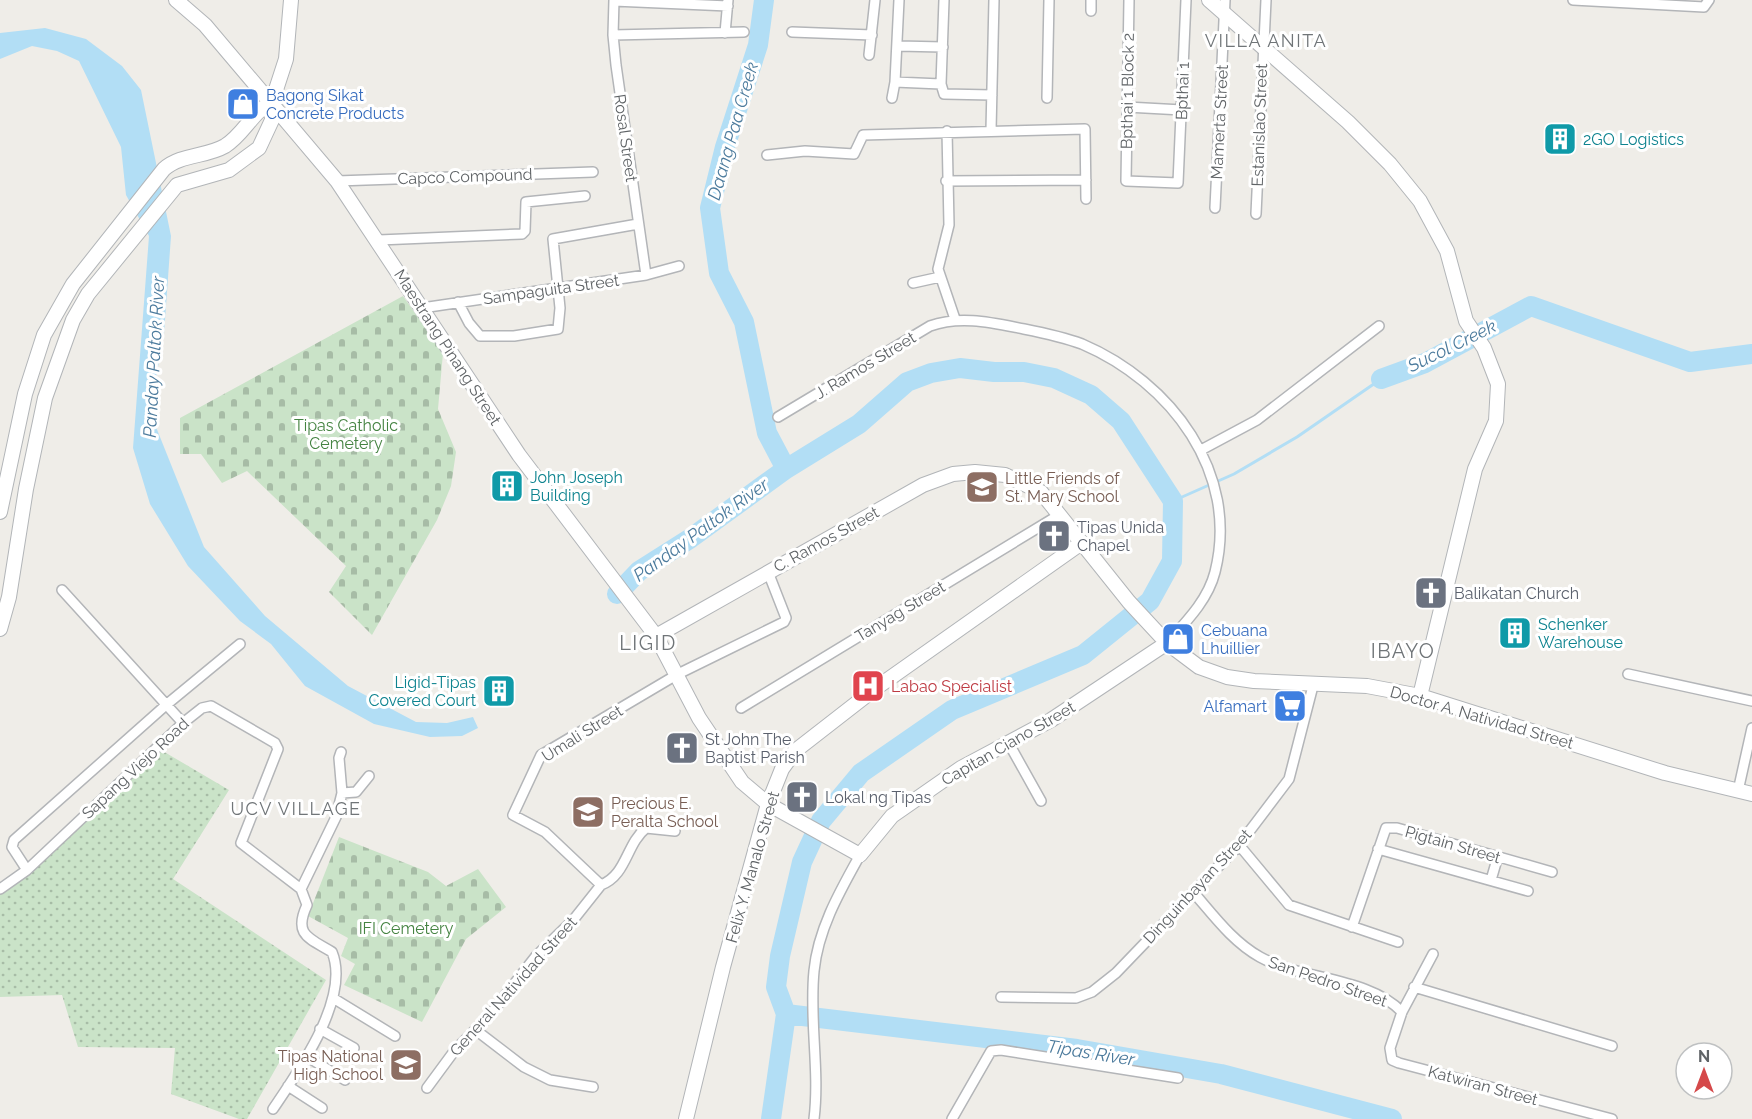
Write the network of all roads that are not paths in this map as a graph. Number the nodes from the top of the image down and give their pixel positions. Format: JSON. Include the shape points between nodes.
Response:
{"nodes":[{"id":1,"x":176,"y":0,"type":"edge"},
{"id":2,"x":291,"y":0,"type":"edge"},
{"id":3,"x":614,"y":0,"type":"edge"},
{"id":4,"x":875,"y":0,"type":"edge"},
{"id":5,"x":892,"y":0,"type":"edge"},
{"id":6,"x":899,"y":0,"type":"edge"},
{"id":7,"x":944,"y":0,"type":"edge"},
{"id":8,"x":994,"y":0,"type":"edge"},
{"id":9,"x":1049,"y":0,"type":"edge"},
{"id":10,"x":1091,"y":0,"type":"edge"},
{"id":11,"x":1129,"y":0,"type":"edge"},
{"id":12,"x":1186,"y":0,"type":"edge"},
{"id":13,"x":1209,"y":0,"type":"edge"},
{"id":14,"x":1225,"y":0,"type":"edge"},
{"id":15,"x":1266,"y":0,"type":"edge"},
{"id":16,"x":1573,"y":0,"type":"edge"},
{"id":17,"x":1709,"y":0,"type":"edge"},
{"id":18,"x":728,"y":3,"type":"edge"},
{"id":19,"x":1091,"y":11,"type":"dead end"},
{"id":20,"x":1224,"y":15,"type":"junction"},
{"id":21,"x":744,"y":32,"type":"dead end"},
{"id":22,"x":792,"y":32,"type":"dead end"},
{"id":23,"x":725,"y":33,"type":"junction"},
{"id":24,"x":613,"y":34,"type":"junction"},
{"id":25,"x":872,"y":35,"type":"junction"},
{"id":26,"x":898,"y":46,"type":"junction"},
{"id":27,"x":943,"y":46,"type":"junction"},
{"id":28,"x":1263,"y":47,"type":"junction"},
{"id":29,"x":869,"y":55,"type":"dead end"},
{"id":30,"x":895,"y":82,"type":"junction"},
{"id":31,"x":942,"y":84,"type":"junction"},
{"id":32,"x":992,"y":95,"type":"junction"},
{"id":33,"x":892,"y":98,"type":"dead end"},
{"id":34,"x":1047,"y":98,"type":"dead end"},
{"id":35,"x":272,"y":102,"type":"junction"},
{"id":36,"x":1127,"y":107,"type":"junction"},
{"id":37,"x":1182,"y":110,"type":"junction"},
{"id":38,"x":991,"y":130,"type":"junction"},
{"id":39,"x":947,"y":131,"type":"junction"},
{"id":40,"x":767,"y":155,"type":"dead end"},
{"id":41,"x":593,"y":172,"type":"dead end"},
{"id":42,"x":338,"y":180,"type":"junction"},
{"id":43,"x":946,"y":180,"type":"junction"},
{"id":44,"x":1086,"y":180,"type":"junction"},
{"id":45,"x":1179,"y":183,"type":"joint"},
{"id":46,"x":585,"y":196,"type":"dead end"},
{"id":47,"x":1086,"y":199,"type":"dead end"},
{"id":48,"x":1215,"y":208,"type":"dead end"},
{"id":49,"x":1256,"y":214,"type":"dead end"},
{"id":50,"x":638,"y":224,"type":"junction"},
{"id":51,"x":379,"y":240,"type":"junction"},
{"id":52,"x":679,"y":266,"type":"dead end"},
{"id":53,"x":646,"y":275,"type":"junction"},
{"id":54,"x":940,"y":277,"type":"junction"},
{"id":55,"x":913,"y":283,"type":"dead end"},
{"id":56,"x":558,"y":289,"type":"junction"},
{"id":57,"x":458,"y":302,"type":"junction"},
{"id":58,"x":422,"y":308,"type":"junction"},
{"id":59,"x":955,"y":319,"type":"junction"},
{"id":60,"x":1379,"y":326,"type":"dead end"},
{"id":61,"x":778,"y":417,"type":"dead end"},
{"id":62,"x":1201,"y":450,"type":"junction"},
{"id":63,"x":0,"y":512,"type":"edge"},
{"id":64,"x":1059,"y":514,"type":"junction"},
{"id":65,"x":1080,"y":544,"type":"junction"},
{"id":66,"x":768,"y":572,"type":"junction"},
{"id":67,"x":62,"y":590,"type":"dead end"},
{"id":68,"x":0,"y":630,"type":"edge"},
{"id":69,"x":656,"y":636,"type":"junction"},
{"id":70,"x":1167,"y":643,"type":"junction"},
{"id":71,"x":240,"y":644,"type":"dead end"},
{"id":72,"x":678,"y":674,"type":"junction"},
{"id":73,"x":1628,"y":674,"type":"dead end"},
{"id":74,"x":1314,"y":682,"type":"junction"},
{"id":75,"x":1420,"y":696,"type":"junction"},
{"id":76,"x":1752,"y":701,"type":"edge"},
{"id":77,"x":166,"y":705,"type":"junction"},
{"id":78,"x":741,"y":708,"type":"dead end"},
{"id":79,"x":183,"y":723,"type":"junction"},
{"id":80,"x":1752,"y":728,"type":"edge"},
{"id":81,"x":1008,"y":742,"type":"junction"},
{"id":82,"x":341,"y":752,"type":"dead end"},
{"id":83,"x":369,"y":776,"type":"dead end"},
{"id":84,"x":342,"y":793,"type":"junction"},
{"id":85,"x":1745,"y":793,"type":"edge"},
{"id":86,"x":1041,"y":801,"type":"dead end"},
{"id":87,"x":768,"y":804,"type":"junction"},
{"id":88,"x":675,"y":831,"type":"dead end"},
{"id":89,"x":1239,"y":845,"type":"junction"},
{"id":90,"x":1378,"y":849,"type":"junction"},
{"id":91,"x":860,"y":855,"type":"junction"},
{"id":92,"x":1498,"y":856,"type":"junction"},
{"id":93,"x":27,"y":870,"type":"junction"},
{"id":94,"x":1552,"y":872,"type":"dead end"},
{"id":95,"x":1491,"y":880,"type":"junction"},
{"id":96,"x":601,"y":885,"type":"junction"},
{"id":97,"x":301,"y":889,"type":"junction"},
{"id":98,"x":0,"y":890,"type":"edge"},
{"id":99,"x":1528,"y":891,"type":"dead end"},
{"id":100,"x":1194,"y":893,"type":"junction"},
{"id":101,"x":1352,"y":927,"type":"junction"},
{"id":102,"x":1398,"y":942,"type":"dead end"},
{"id":103,"x":1433,"y":954,"type":"dead end"},
{"id":104,"x":1414,"y":987,"type":"junction"},
{"id":105,"x":1000,"y":997,"type":"dead end"},
{"id":106,"x":333,"y":998,"type":"junction"},
{"id":107,"x":1402,"y":1012,"type":"junction"},
{"id":108,"x":320,"y":1029,"type":"junction"},
{"id":109,"x":477,"y":1031,"type":"junction"},
{"id":110,"x":394,"y":1036,"type":"dead end"},
{"id":111,"x":1612,"y":1046,"type":"dead end"},
{"id":112,"x":354,"y":1048,"type":"dead end"},
{"id":113,"x":306,"y":1056,"type":"junction"},
{"id":114,"x":1390,"y":1057,"type":"joint"},
{"id":115,"x":1178,"y":1078,"type":"dead end"},
{"id":116,"x":345,"y":1080,"type":"dead end"},
{"id":117,"x":288,"y":1086,"type":"junction"},
{"id":118,"x":593,"y":1087,"type":"dead end"},
{"id":119,"x":427,"y":1088,"type":"dead end"},
{"id":120,"x":322,"y":1108,"type":"dead end"},
{"id":121,"x":273,"y":1109,"type":"dead end"},
{"id":122,"x":687,"y":1119,"type":"edge"},
{"id":123,"x":814,"y":1119,"type":"edge"},
{"id":124,"x":952,"y":1119,"type":"edge"},
{"id":125,"x":1612,"y":1119,"type":"edge"}],
"edges":[{"from":1,"to":35,"type":"main road","name":"Maestrang Pinang Street","via":[[205,26]]},
{"from":2,"to":35,"type":"main road","via":[[286,59]]},
{"from":3,"to":18,"type":"street"},
{"from":3,"to":24,"type":"street","name":"Rosal Street"},
{"from":4,"to":25,"type":"street"},
{"from":5,"to":6,"type":"street"},
{"from":6,"to":26,"type":"street"},
{"from":7,"to":27,"type":"street"},
{"from":8,"to":32,"type":"street"},
{"from":9,"to":34,"type":"street"},
{"from":10,"to":19,"type":"street"},
{"from":11,"to":36,"type":"street","name":"Bpthai 1 Block 2"},
{"from":12,"to":37,"type":"street","name":"Bpthai 1"},
{"from":13,"to":20,"type":"main road"},
{"from":14,"to":20,"type":"street","name":"Mamerta Street"},
{"from":15,"to":28,"type":"street","name":"Estanislao Street"},
{"from":16,"to":17,"type":"street","via":[[1704,7]]},
{"from":18,"to":23,"type":"street"},
{"from":20,"to":28,"type":"main road"},
{"from":20,"to":48,"type":"street","name":"Mamerta Street"},
{"from":21,"to":23,"type":"street"},
{"from":22,"to":25,"type":"street"},
{"from":23,"to":24,"type":"street"},
{"from":24,"to":50,"type":"street","name":"Rosal Street"},
{"from":25,"to":29,"type":"street"},
{"from":26,"to":27,"type":"street"},
{"from":26,"to":30,"type":"street"},
{"from":27,"to":31,"type":"street"},
{"from":28,"to":49,"type":"street","name":"Estanislao Street"},
{"from":28,"to":75,"type":"main road","via":[[1348,122],[1420,201],[1447,251],[1470,328],[1499,390],[1496,421],[1475,469]]},
{"from":30,"to":31,"type":"street"},
{"from":30,"to":33,"type":"street"},
{"from":31,"to":32,"type":"street","via":[[944,94]]},
{"from":32,"to":38,"type":"street"},
{"from":35,"to":42,"type":"main road","name":"Maestrang Pinang Street"},
{"from":35,"to":63,"type":"main road","via":[[259,109],[223,147],[180,160],[161,172],[73,284],[44,335],[25,394]]},
{"from":35,"to":68,"type":"main road","via":[[272,120],[259,148],[230,170],[175,188],[88,294],[73,320],[54,369],[26,489]]},
{"from":36,"to":37,"type":"street"},
{"from":36,"to":45,"type":"street","name":"Bpthai 1 Block 2","via":[[1125,181]]},
{"from":37,"to":45,"type":"street","name":"Bpthai 1"},
{"from":38,"to":39,"type":"street"},
{"from":38,"to":44,"type":"street","via":[[1084,129]]},
{"from":39,"to":40,"type":"street","via":[[863,135],[854,154]]},
{"from":39,"to":43,"type":"street"},
{"from":41,"to":42,"type":"street","name":"Capco Compound"},
{"from":42,"to":51,"type":"main road","name":"Maestrang Pinang Street"},
{"from":43,"to":44,"type":"street"},
{"from":43,"to":54,"type":"street","via":[[949,225],[938,269]]},
{"from":44,"to":47,"type":"street"},
{"from":46,"to":51,"type":"street","via":[[526,202],[522,234]]},
{"from":50,"to":53,"type":"street","name":"Rosal Street"},
{"from":50,"to":56,"type":"street","via":[[553,239]]},
{"from":51,"to":58,"type":"main road","name":"Maestrang Pinang Street"},
{"from":52,"to":53,"type":"street","name":"Sampaguita Street"},
{"from":53,"to":56,"type":"street","name":"Sampaguita Street"},
{"from":54,"to":55,"type":"street"},
{"from":54,"to":59,"type":"street"},
{"from":56,"to":57,"type":"street","name":"Sampaguita Street"},
{"from":56,"to":57,"type":"street","via":[[558,329],[513,336],[477,335]]},
{"from":57,"to":58,"type":"street","name":"Sampaguita Street"},
{"from":58,"to":69,"type":"main road","name":"Maestrang Pinang Street","via":[[519,455]]},
{"from":59,"to":61,"type":"street","name":"J. Ramos Street","via":[[930,326]]},
{"from":59,"to":62,"type":"street","name":"J. Ramos Street","via":[[1058,336],[1083,345],[1139,377],[1169,405]]},
{"from":60,"to":62,"type":"street","via":[[1257,420]]},
{"from":62,"to":70,"type":"street","name":"J. Ramos Street","via":[[1217,490],[1222,525],[1215,573],[1198,608]]},
{"from":64,"to":65,"type":"main road","name":"Doctor A. Natividad Street"},
{"from":64,"to":66,"type":"main road","name":"C. Ramos Street","via":[[1041,492],[1005,475],[953,474],[923,485]]},
{"from":64,"to":78,"type":"street","name":"Tanyag Street"},
{"from":65,"to":70,"type":"main road","name":"Doctor A. Natividad Street"},
{"from":65,"to":87,"type":"main road","name":"Felix Y. Manalo Street","via":[[876,688],[795,751],[782,769]]},
{"from":66,"to":69,"type":"main road","name":"C. Ramos Street"},
{"from":66,"to":72,"type":"street","name":"Umali Street","via":[[786,618],[784,622]]},
{"from":67,"to":77,"type":"street"},
{"from":69,"to":72,"type":"main road","name":"Maestrang Pinang Street"},
{"from":70,"to":74,"type":"main road","name":"Doctor A. Natividad Street","via":[[1199,667],[1227,677]]},
{"from":70,"to":81,"type":"main road","name":"Capitan Ciano Street","via":[[1051,720]]},
{"from":71,"to":77,"type":"street"},
{"from":72,"to":87,"type":"main road","name":"Maestrang Pinang Street","via":[[699,718],[742,782]]},
{"from":72,"to":96,"type":"street","name":"Umali Street","via":[[541,755],[513,815],[544,832]]},
{"from":73,"to":76,"type":"street"},
{"from":74,"to":75,"type":"main road","name":"Doctor A. Natividad Street"},
{"from":74,"to":89,"type":"street","name":"Dinguinbayan Street","via":[[1289,778]]},
{"from":75,"to":85,"type":"main road","name":"Doctor A. Natividad Street","via":[[1665,773]]},
{"from":77,"to":79,"type":"street"},
{"from":77,"to":93,"type":"street","via":[[14,840],[12,847]]},
{"from":79,"to":93,"type":"street","name":"Sapang Viejo Road"},
{"from":79,"to":97,"type":"street","name":"Sapang Viejo Road","via":[[201,708],[211,706],[278,746],[241,843]]},
{"from":80,"to":85,"type":"street"},
{"from":81,"to":86,"type":"street"},
{"from":81,"to":91,"type":"main road","name":"Capitan Ciano Street","via":[[961,768],[892,816]]},
{"from":82,"to":84,"type":"street"},
{"from":83,"to":84,"type":"street","via":[[356,792]]},
{"from":84,"to":97,"type":"street","via":[[336,817]]},
{"from":87,"to":91,"type":"main road","name":"Maestrang Pinang Street"},
{"from":87,"to":122,"type":"main road","name":"Felix Y. Manalo Street"},
{"from":88,"to":96,"type":"street","name":"General Natividad Street","via":[[646,828],[618,874]]},
{"from":89,"to":100,"type":"street","name":"Dinguinbayan Street"},
{"from":89,"to":101,"type":"street","via":[[1285,902]]},
{"from":90,"to":92,"type":"street","name":"Pigtain Street","via":[[1383,831],[1391,827]]},
{"from":90,"to":95,"type":"street"},
{"from":90,"to":101,"type":"street","name":"Pigtain Street"},
{"from":91,"to":123,"type":"street","via":[[834,903],[817,957],[813,1005],[817,1091]]},
{"from":92,"to":94,"type":"street","name":"Pigtain Street"},
{"from":92,"to":95,"type":"street"},
{"from":93,"to":98,"type":"street","name":"Sapang Viejo Road"},
{"from":95,"to":99,"type":"street"},
{"from":96,"to":109,"type":"street","name":"General Natividad Street","via":[[574,919],[536,956]]},
{"from":97,"to":106,"type":"street","via":[[307,905],[301,928],[305,936],[332,952],[335,958]]},
{"from":100,"to":105,"type":"street","name":"Dinguinbayan Street","via":[[1116,973],[1092,992],[1076,998]]},
{"from":100,"to":107,"type":"street","name":"San Pedro Street","via":[[1236,940],[1262,958],[1384,997]]},
{"from":101,"to":102,"type":"street"},
{"from":103,"to":104,"type":"street"},
{"from":104,"to":107,"type":"street"},
{"from":104,"to":111,"type":"street"},
{"from":106,"to":108,"type":"street"},
{"from":106,"to":110,"type":"street"},
{"from":107,"to":114,"type":"street","name":"San Pedro Street"},
{"from":108,"to":112,"type":"street"},
{"from":108,"to":113,"type":"street"},
{"from":109,"to":118,"type":"street","via":[[524,1067],[550,1080]]},
{"from":109,"to":119,"type":"street","name":"General Natividad Street","via":[[455,1050]]},
{"from":113,"to":116,"type":"street"},
{"from":113,"to":117,"type":"street"},
{"from":114,"to":125,"type":"street","name":"Katwiran Street","via":[[1399,1063]]},
{"from":115,"to":124,"type":"street","via":[[991,1051]]},
{"from":117,"to":120,"type":"street"},
{"from":117,"to":121,"type":"street"}]}
